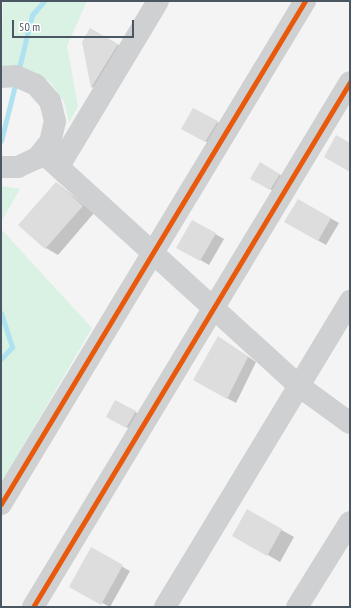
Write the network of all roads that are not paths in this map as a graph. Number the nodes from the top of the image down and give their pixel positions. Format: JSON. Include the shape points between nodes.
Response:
{"nodes":[{"id":1,"x":158,"y":1,"type":"edge"},
{"id":2,"x":305,"y":1,"type":"edge"},
{"id":3,"x":1,"y":76,"type":"edge"},
{"id":4,"x":350,"y":82,"type":"edge"},
{"id":5,"x":51,"y":160,"type":"junction"},
{"id":6,"x":1,"y":167,"type":"edge"},
{"id":7,"x":152,"y":255,"type":"junction"},
{"id":8,"x":350,"y":301,"type":"edge"},
{"id":9,"x":213,"y":310,"type":"junction"},
{"id":10,"x":300,"y":386,"type":"junction"},
{"id":11,"x":350,"y":423,"type":"edge"},
{"id":12,"x":1,"y":504,"type":"edge"},
{"id":13,"x":350,"y":522,"type":"edge"},
{"id":14,"x":33,"y":607,"type":"edge"},
{"id":15,"x":165,"y":607,"type":"edge"},
{"id":16,"x":298,"y":607,"type":"edge"}],
"edges":[{"from":1,"to":5,"type":"street"},
{"from":2,"to":7,"type":"street"},
{"from":3,"to":5,"type":"street","via":[[27,79],[50,101],[54,132]]},
{"from":4,"to":9,"type":"street"},
{"from":5,"to":6,"type":"street"},
{"from":5,"to":7,"type":"street"},
{"from":7,"to":9,"type":"street"},
{"from":7,"to":12,"type":"street"},
{"from":8,"to":10,"type":"street"},
{"from":9,"to":10,"type":"street"},
{"from":9,"to":14,"type":"street"},
{"from":10,"to":11,"type":"street"},
{"from":10,"to":15,"type":"street"},
{"from":13,"to":16,"type":"street"}]}
